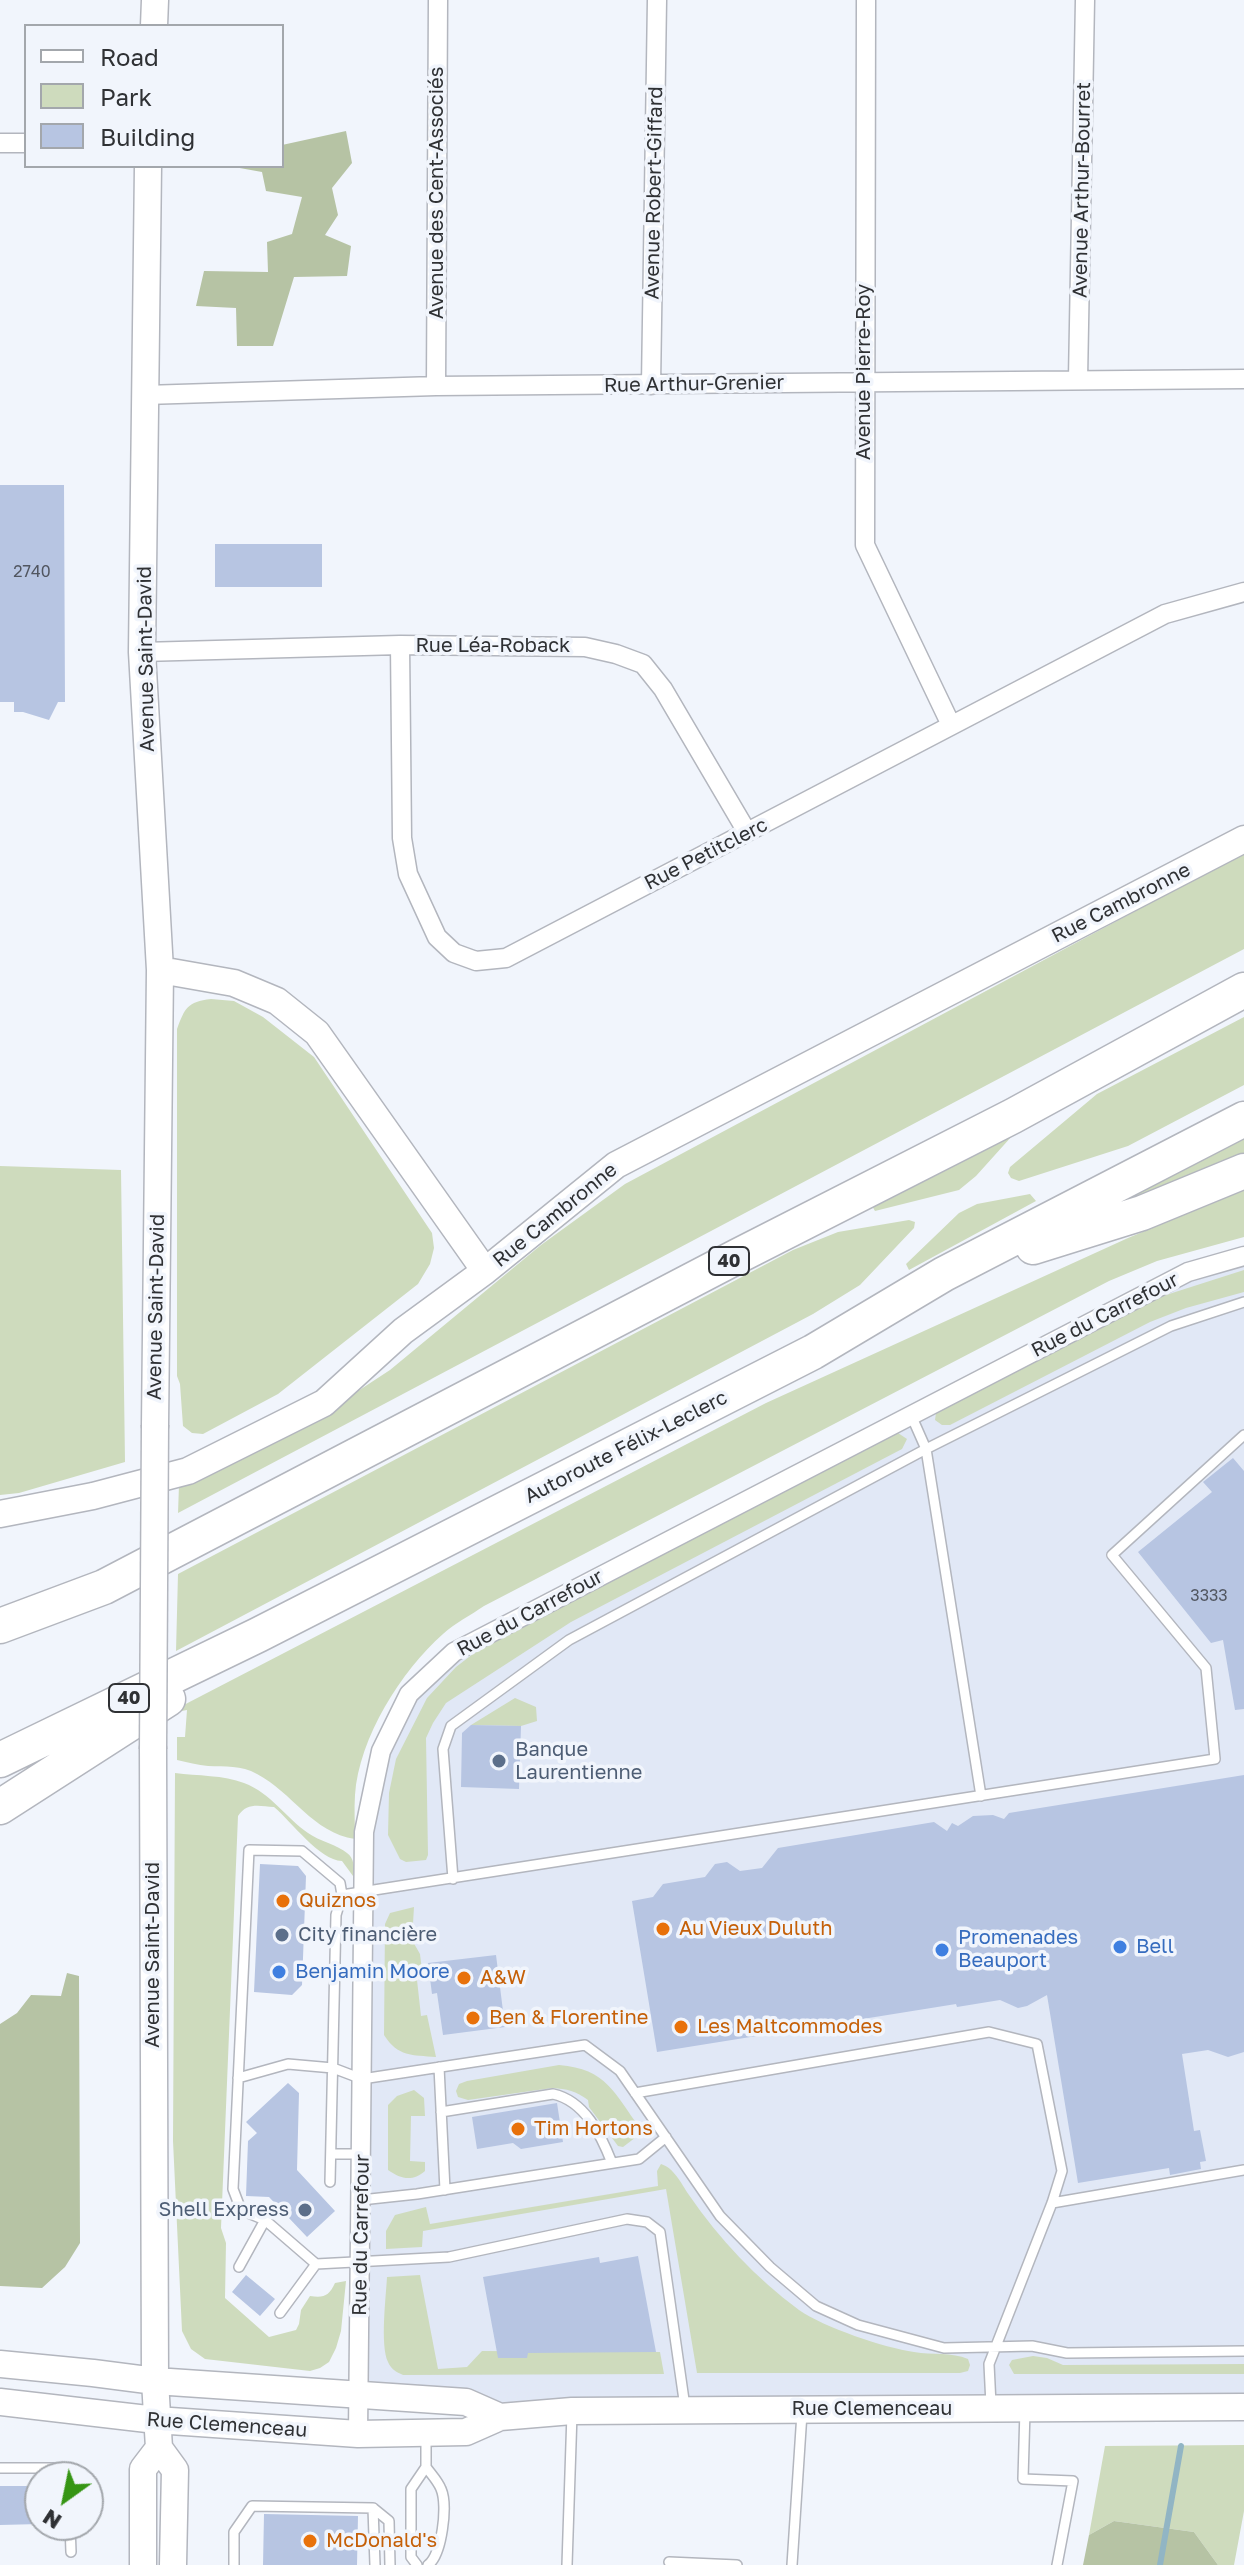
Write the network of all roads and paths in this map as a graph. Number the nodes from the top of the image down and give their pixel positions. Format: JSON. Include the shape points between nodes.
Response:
{"nodes":[{"id":1,"x":155,"y":0,"type":"edge"},
{"id":2,"x":438,"y":0,"type":"edge"},
{"id":3,"x":657,"y":0,"type":"edge"},
{"id":4,"x":866,"y":0,"type":"edge"},
{"id":5,"x":1085,"y":0,"type":"edge"},
{"id":6,"x":154,"y":24,"type":"edge"},
{"id":7,"x":0,"y":143,"type":"edge"},
{"id":8,"x":24,"y":143,"type":"edge"},
{"id":9,"x":148,"y":168,"type":"edge"},
{"id":10,"x":1078,"y":379,"type":"junction"},
{"id":11,"x":1244,"y":379,"type":"edge"},
{"id":12,"x":864,"y":382,"type":"junction"},
{"id":13,"x":651,"y":385,"type":"junction"},
{"id":14,"x":436,"y":386,"type":"junction"},
{"id":15,"x":145,"y":395,"type":"junction"},
{"id":16,"x":1244,"y":592,"type":"edge"},
{"id":17,"x":400,"y":645,"type":"junction"},
{"id":18,"x":142,"y":652,"type":"junction"},
{"id":19,"x":951,"y":725,"type":"junction"},
{"id":20,"x":747,"y":832,"type":"junction"},
{"id":21,"x":1244,"y":839,"type":"edge"},
{"id":22,"x":160,"y":970,"type":"junction"},
{"id":23,"x":1244,"y":990,"type":"edge"},
{"id":24,"x":1244,"y":1119,"type":"edge"},
{"id":25,"x":1244,"y":1171,"type":"edge"},
{"id":26,"x":1244,"y":1256,"type":"edge"},
{"id":27,"x":485,"y":1271,"type":"junction"},
{"id":28,"x":944,"y":1274,"type":"junction"},
{"id":29,"x":1244,"y":1302,"type":"edge"},
{"id":30,"x":911,"y":1415,"type":"junction"},
{"id":31,"x":1244,"y":1435,"type":"edge"},
{"id":32,"x":926,"y":1449,"type":"junction"},
{"id":33,"x":0,"y":1514,"type":"edge"},
{"id":34,"x":0,"y":1626,"type":"edge"},
{"id":35,"x":258,"y":1635,"type":"junction"},
{"id":36,"x":0,"y":1760,"type":"edge"},
{"id":37,"x":981,"y":1796,"type":"junction"},
{"id":38,"x":0,"y":1807,"type":"edge"},
{"id":39,"x":453,"y":1879,"type":"junction"},
{"id":40,"x":364,"y":1893,"type":"junction"},
{"id":41,"x":342,"y":1895,"type":"junction"},
{"id":42,"x":439,"y":2067,"type":"junction"},
{"id":43,"x":333,"y":2068,"type":"junction"},
{"id":44,"x":238,"y":2078,"type":"junction"},
{"id":45,"x":362,"y":2079,"type":"junction"},
{"id":46,"x":635,"y":2093,"type":"junction"},
{"id":47,"x":441,"y":2112,"type":"junction"},
{"id":48,"x":666,"y":2137,"type":"junction"},
{"id":49,"x":331,"y":2154,"type":"junction"},
{"id":50,"x":362,"y":2154,"type":"junction"},
{"id":51,"x":612,"y":2163,"type":"junction"},
{"id":52,"x":1244,"y":2170,"type":"edge"},
{"id":53,"x":330,"y":2182,"type":"dead end"},
{"id":54,"x":445,"y":2190,"type":"junction"},
{"id":55,"x":361,"y":2200,"type":"junction"},
{"id":56,"x":1052,"y":2203,"type":"junction"},
{"id":57,"x":265,"y":2220,"type":"junction"},
{"id":58,"x":361,"y":2262,"type":"junction"},
{"id":59,"x":316,"y":2264,"type":"junction"},
{"id":60,"x":239,"y":2267,"type":"dead end"},
{"id":61,"x":280,"y":2313,"type":"dead end"},
{"id":62,"x":995,"y":2347,"type":"junction"},
{"id":63,"x":1244,"y":2351,"type":"edge"},
{"id":64,"x":0,"y":2364,"type":"edge"},
{"id":65,"x":155,"y":2381,"type":"junction"},
{"id":66,"x":358,"y":2395,"type":"junction"},
{"id":67,"x":0,"y":2402,"type":"edge"},
{"id":68,"x":1244,"y":2407,"type":"edge"},
{"id":69,"x":991,"y":2409,"type":"junction"},
{"id":70,"x":1025,"y":2409,"type":"junction"},
{"id":71,"x":802,"y":2410,"type":"junction"},
{"id":72,"x":572,"y":2411,"type":"junction"},
{"id":73,"x":686,"y":2411,"type":"junction"},
{"id":74,"x":500,"y":2417,"type":"junction"},
{"id":75,"x":156,"y":2420,"type":"junction"},
{"id":76,"x":358,"y":2434,"type":"junction"},
{"id":77,"x":426,"y":2434,"type":"junction"},
{"id":78,"x":159,"y":2448,"type":"junction"},
{"id":79,"x":426,"y":2467,"type":"junction"},
{"id":80,"x":0,"y":2468,"type":"edge"},
{"id":81,"x":24,"y":2468,"type":"edge"},
{"id":82,"x":373,"y":2508,"type":"junction"},
{"id":83,"x":71,"y":2541,"type":"edge"},
{"id":84,"x":71,"y":2552,"type":"dead end"},
{"id":85,"x":669,"y":2562,"type":"dead end"},
{"id":86,"x":143,"y":2565,"type":"edge"},
{"id":87,"x":173,"y":2565,"type":"edge"},
{"id":88,"x":234,"y":2565,"type":"edge"},
{"id":89,"x":375,"y":2565,"type":"edge"},
{"id":90,"x":390,"y":2565,"type":"edge"},
{"id":91,"x":417,"y":2565,"type":"edge"},
{"id":92,"x":428,"y":2565,"type":"edge"},
{"id":93,"x":567,"y":2565,"type":"edge"},
{"id":94,"x":737,"y":2565,"type":"edge"},
{"id":95,"x":792,"y":2565,"type":"edge"},
{"id":96,"x":1057,"y":2565,"type":"edge"}],
"edges":[{"from":1,"to":6,"type":"street"},
{"from":2,"to":14,"type":"street","name":"Avenue des Cent-Associés"},
{"from":3,"to":13,"type":"street","name":"Avenue Robert-Giffard"},
{"from":4,"to":12,"type":"street","name":"Avenue Pierre-Roy"},
{"from":5,"to":10,"type":"street","name":"Avenue Arthur-Bourret"},
{"from":7,"to":8,"type":"street"},
{"from":9,"to":15,"type":"street","name":"Avenue Saint-David"},
{"from":10,"to":11,"type":"street","name":"Rue Arthur-Grenier"},
{"from":10,"to":12,"type":"street","name":"Rue Arthur-Grenier"},
{"from":12,"to":13,"type":"street","name":"Rue Arthur-Grenier"},
{"from":12,"to":19,"type":"street","name":"Avenue Pierre-Roy","via":[[865,545]]},
{"from":13,"to":14,"type":"street","name":"Rue Arthur-Grenier"},
{"from":14,"to":15,"type":"street","name":"Rue Arthur-Grenier"},
{"from":15,"to":18,"type":"street","name":"Avenue Saint-David"},
{"from":16,"to":19,"type":"street","name":"Rue Petitclerc","via":[[1165,614]]},
{"from":17,"to":18,"type":"street","name":"Rue Léa-Roback"},
{"from":17,"to":20,"type":"street","name":"Rue Léa-Roback","via":[[585,647],[643,664]]},
{"from":17,"to":20,"type":"street","name":"Rue Petitclerc","via":[[402,838],[408,874],[437,937],[454,953],[476,961],[506,958]]},
{"from":18,"to":22,"type":"street","name":"Avenue Saint-David"},
{"from":19,"to":20,"type":"street","name":"Rue Petitclerc"},
{"from":21,"to":27,"type":"street","name":"Rue Cambronne","via":[[616,1165]]},
{"from":22,"to":27,"type":"street","via":[[234,983],[277,1001],[317,1033]]},
{"from":22,"to":65,"type":"street","name":"Avenue Saint-David","bridge":true,"via":[[153,1749]]},
{"from":23,"to":34,"type":"highway","number":"40","via":[[1013,1116],[118,1580]]},
{"from":24,"to":28,"type":"highway","name":"Autoroute Félix-Leclerc","number":"40"},
{"from":25,"to":28,"type":"highway","via":[[1142,1213]]},
{"from":26,"to":30,"type":"street","name":"Rue du Carrefour","via":[[1188,1272]]},
{"from":27,"to":33,"type":"street","name":"Rue Cambronne","via":[[403,1331],[324,1403],[202,1465],[93,1496]]},
{"from":28,"to":35,"type":"highway","name":"Autoroute Félix-Leclerc","number":"40","via":[[813,1352]]},
{"from":29,"to":32,"type":"lane","via":[[1171,1326]]},
{"from":30,"to":32,"type":"lane"},
{"from":30,"to":40,"type":"street","name":"Rue du Carrefour","via":[[454,1652],[409,1694],[381,1751],[364,1832]]},
{"from":31,"to":37,"type":"lane","via":[[1112,1555],[1206,1668],[1215,1759]]},
{"from":32,"to":37,"type":"lane"},
{"from":32,"to":39,"type":"lane","via":[[569,1640],[451,1726],[443,1749]]},
{"from":35,"to":36,"type":"highway","name":"Autoroute Félix-Leclerc","number":"40"},
{"from":35,"to":38,"type":"highway","via":[[236,1655]]},
{"from":37,"to":39,"type":"lane"},
{"from":39,"to":40,"type":"lane"},
{"from":40,"to":41,"type":"lane"},
{"from":40,"to":45,"type":"street","name":"Rue du Carrefour"},
{"from":41,"to":43,"type":"lane","via":[[336,1915]]},
{"from":41,"to":44,"type":"lane","via":[[340,1883],[302,1851],[249,1850]]},
{"from":42,"to":45,"type":"lane"},
{"from":42,"to":46,"type":"lane","via":[[585,2045],[620,2071]]},
{"from":42,"to":47,"type":"lane"},
{"from":43,"to":44,"type":"lane","via":[[288,2064]]},
{"from":43,"to":45,"type":"lane"},
{"from":43,"to":49,"type":"lane"},
{"from":44,"to":57,"type":"lane","via":[[233,2189],[241,2210]]},
{"from":45,"to":50,"type":"street","name":"Rue du Carrefour"},
{"from":46,"to":48,"type":"lane"},
{"from":46,"to":56,"type":"lane","via":[[989,2032],[1037,2044],[1062,2171]]},
{"from":47,"to":51,"type":"lane","via":[[564,2096],[577,2104],[604,2141]]},
{"from":47,"to":54,"type":"lane"},
{"from":48,"to":51,"type":"lane","via":[[639,2159]]},
{"from":48,"to":62,"type":"lane","via":[[720,2216],[816,2306],[858,2325],[944,2348]]},
{"from":49,"to":50,"type":"lane"},
{"from":49,"to":53,"type":"lane"},
{"from":50,"to":55,"type":"street","name":"Rue du Carrefour"},
{"from":51,"to":54,"type":"lane"},
{"from":52,"to":56,"type":"lane"},
{"from":54,"to":55,"type":"lane"},
{"from":55,"to":58,"type":"street","name":"Rue du Carrefour"},
{"from":56,"to":62,"type":"lane"},
{"from":57,"to":59,"type":"lane"},
{"from":57,"to":60,"type":"lane"},
{"from":58,"to":59,"type":"lane"},
{"from":58,"to":66,"type":"street","name":"Rue du Carrefour"},
{"from":58,"to":73,"type":"lane","via":[[449,2257],[627,2219],[647,2222],[660,2232]]},
{"from":59,"to":61,"type":"lane"},
{"from":62,"to":63,"type":"lane","via":[[1032,2346],[1067,2353]]},
{"from":62,"to":69,"type":"lane","via":[[989,2364]]},
{"from":64,"to":65,"type":"street","name":"Rue Clemenceau"},
{"from":65,"to":66,"type":"street","name":"Rue Clemenceau"},
{"from":65,"to":75,"type":"street","name":"Avenue Saint-David"},
{"from":66,"to":74,"type":"street","name":"Rue Clemenceau","via":[[466,2402]]},
{"from":66,"to":76,"type":"street","name":"Rue du Carrefour"},
{"from":67,"to":75,"type":"street","name":"Rue Clemenceau"},
{"from":68,"to":70,"type":"street","name":"Rue Clemenceau"},
{"from":69,"to":70,"type":"street","name":"Rue Clemenceau"},
{"from":69,"to":71,"type":"street","name":"Rue Clemenceau"},
{"from":70,"to":96,"type":"lane","via":[[1023,2479],[1073,2481]]},
{"from":71,"to":73,"type":"street","name":"Rue Clemenceau"},
{"from":71,"to":95,"type":"lane"},
{"from":72,"to":73,"type":"street","name":"Rue Clemenceau"},
{"from":72,"to":74,"type":"street","name":"Rue Clemenceau"},
{"from":72,"to":93,"type":"lane"},
{"from":74,"to":77,"type":"street","name":"Rue Clemenceau","via":[[466,2432]]},
{"from":75,"to":76,"type":"street","name":"Rue Clemenceau"},
{"from":75,"to":78,"type":"street","name":"Avenue Saint-David"},
{"from":76,"to":77,"type":"street","name":"Rue Clemenceau"},
{"from":77,"to":79,"type":"lane"},
{"from":78,"to":86,"type":"street","via":[[143,2469]]},
{"from":78,"to":87,"type":"street","name":"Avenue Saint-David","via":[[175,2470]]},
{"from":79,"to":91,"type":"lane","via":[[411,2489],[411,2557]]},
{"from":79,"to":92,"type":"lane","via":[[443,2491],[442,2530],[435,2560]]},
{"from":80,"to":81,"type":"lane"},
{"from":82,"to":88,"type":"lane","via":[[252,2506],[234,2532]]},
{"from":82,"to":89,"type":"lane"},
{"from":82,"to":90,"type":"lane","via":[[389,2521]]},
{"from":83,"to":84,"type":"lane"},
{"from":85,"to":94,"type":"lane"}]}
